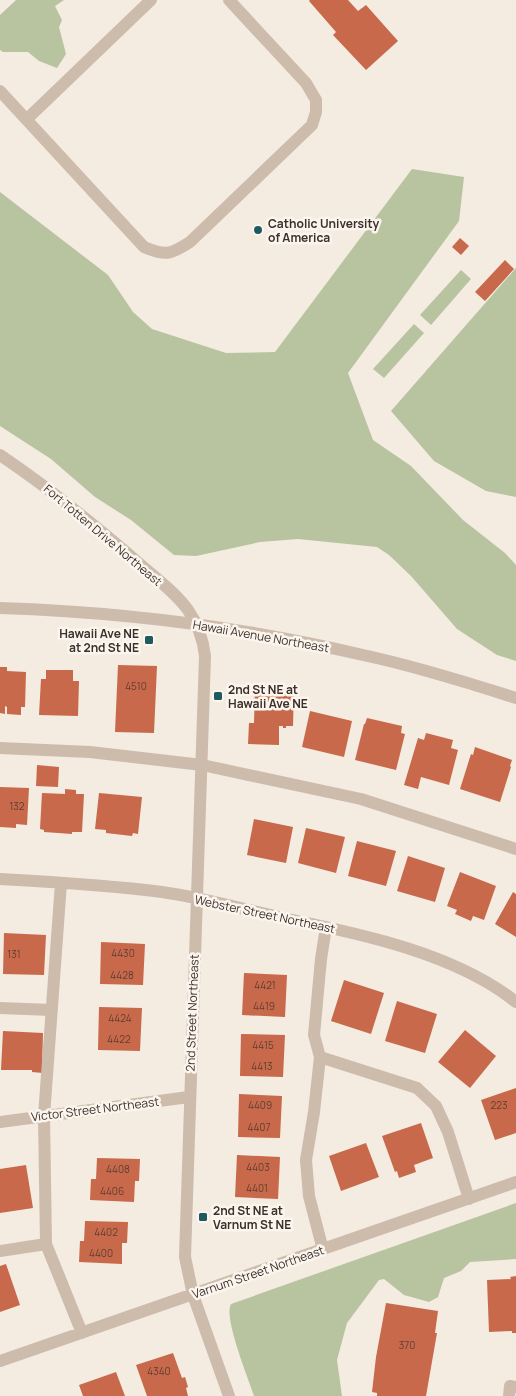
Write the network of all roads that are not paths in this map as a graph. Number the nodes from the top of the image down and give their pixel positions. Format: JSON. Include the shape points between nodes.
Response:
{"nodes":[{"id":1,"x":151,"y":0,"type":"edge"},
{"id":2,"x":229,"y":0,"type":"edge"},
{"id":3,"x":0,"y":91,"type":"edge"},
{"id":4,"x":27,"y":119,"type":"junction"},
{"id":5,"x":0,"y":455,"type":"edge"},
{"id":6,"x":0,"y":608,"type":"edge"},
{"id":7,"x":197,"y":624,"type":"junction"},
{"id":8,"x":516,"y":698,"type":"edge"},
{"id":9,"x":0,"y":748,"type":"edge"},
{"id":10,"x":202,"y":765,"type":"junction"},
{"id":11,"x":516,"y":849,"type":"edge"},
{"id":12,"x":0,"y":879,"type":"edge"},
{"id":13,"x":61,"y":883,"type":"junction"},
{"id":14,"x":196,"y":900,"type":"junction"},
{"id":15,"x":326,"y":927,"type":"junction"},
{"id":16,"x":516,"y":1002,"type":"edge"},
{"id":17,"x":0,"y":1008,"type":"edge"},
{"id":18,"x":52,"y":1010,"type":"junction"},
{"id":19,"x":320,"y":1057,"type":"junction"},
{"id":20,"x":190,"y":1097,"type":"junction"},
{"id":21,"x":44,"y":1116,"type":"junction"},
{"id":22,"x":0,"y":1122,"type":"edge"},
{"id":23,"x":516,"y":1182,"type":"edge"},
{"id":24,"x":469,"y":1199,"type":"junction"},
{"id":25,"x":46,"y":1244,"type":"junction"},
{"id":26,"x":0,"y":1250,"type":"edge"},
{"id":27,"x":323,"y":1250,"type":"junction"},
{"id":28,"x":193,"y":1295,"type":"junction"},
{"id":29,"x":82,"y":1333,"type":"junction"},
{"id":30,"x":0,"y":1362,"type":"edge"},
{"id":31,"x":516,"y":1387,"type":"edge"},
{"id":32,"x":229,"y":1396,"type":"edge"},
{"id":33,"x":509,"y":1396,"type":"edge"}],
"edges":[{"from":1,"to":4,"type":"street"},
{"from":2,"to":4,"type":"street","via":[[306,83],[316,100],[316,112],[312,125],[190,242],[176,251],[160,254],[144,246]]},
{"from":3,"to":4,"type":"street"},
{"from":5,"to":7,"type":"street","name":"Fort Totten Drive Northeast","via":[[63,500],[126,552],[181,602]]},
{"from":6,"to":7,"type":"street","name":"Hawaii Avenue Northeast"},
{"from":7,"to":8,"type":"street","name":"Hawaii Avenue Northeast","via":[[366,655]]},
{"from":7,"to":10,"type":"street","name":"2nd Street Northeast","via":[[205,656]]},
{"from":9,"to":10,"type":"street","via":[[90,752]]},
{"from":10,"to":11,"type":"street","via":[[361,799]]},
{"from":10,"to":14,"type":"street","name":"2nd Street Northeast"},
{"from":12,"to":13,"type":"street","name":"Webster Street Northeast"},
{"from":13,"to":14,"type":"street","name":"Webster Street Northeast","via":[[164,893]]},
{"from":13,"to":18,"type":"street"},
{"from":14,"to":15,"type":"street","name":"Webster Street Northeast"},
{"from":14,"to":20,"type":"street","name":"2nd Street Northeast"},
{"from":15,"to":16,"type":"street","name":"Webster Street Northeast","via":[[396,945],[480,977]]},
{"from":15,"to":19,"type":"street","via":[[314,1034]]},
{"from":17,"to":18,"type":"street"},
{"from":18,"to":21,"type":"street"},
{"from":19,"to":24,"type":"street","via":[[417,1088],[436,1106],[448,1132]]},
{"from":19,"to":27,"type":"street","via":[[306,1160],[309,1196]]},
{"from":20,"to":21,"type":"street","name":"Victor Street Northeast"},
{"from":20,"to":28,"type":"street","name":"2nd Street Northeast","via":[[185,1244]]},
{"from":21,"to":22,"type":"street","name":"Victor Street Northeast"},
{"from":21,"to":25,"type":"street"},
{"from":23,"to":24,"type":"street","name":"Varnum Street Northeast"},
{"from":24,"to":27,"type":"street","name":"Varnum Street Northeast"},
{"from":25,"to":26,"type":"street"},
{"from":25,"to":29,"type":"street"},
{"from":27,"to":28,"type":"street","name":"Varnum Street Northeast"},
{"from":28,"to":29,"type":"street","name":"Varnum Street Northeast"},
{"from":28,"to":32,"type":"street","name":"2nd Street Northeast"},
{"from":29,"to":30,"type":"street","name":"Varnum Street Northeast"},
{"from":31,"to":33,"type":"street","via":[[510,1386]]}]}
